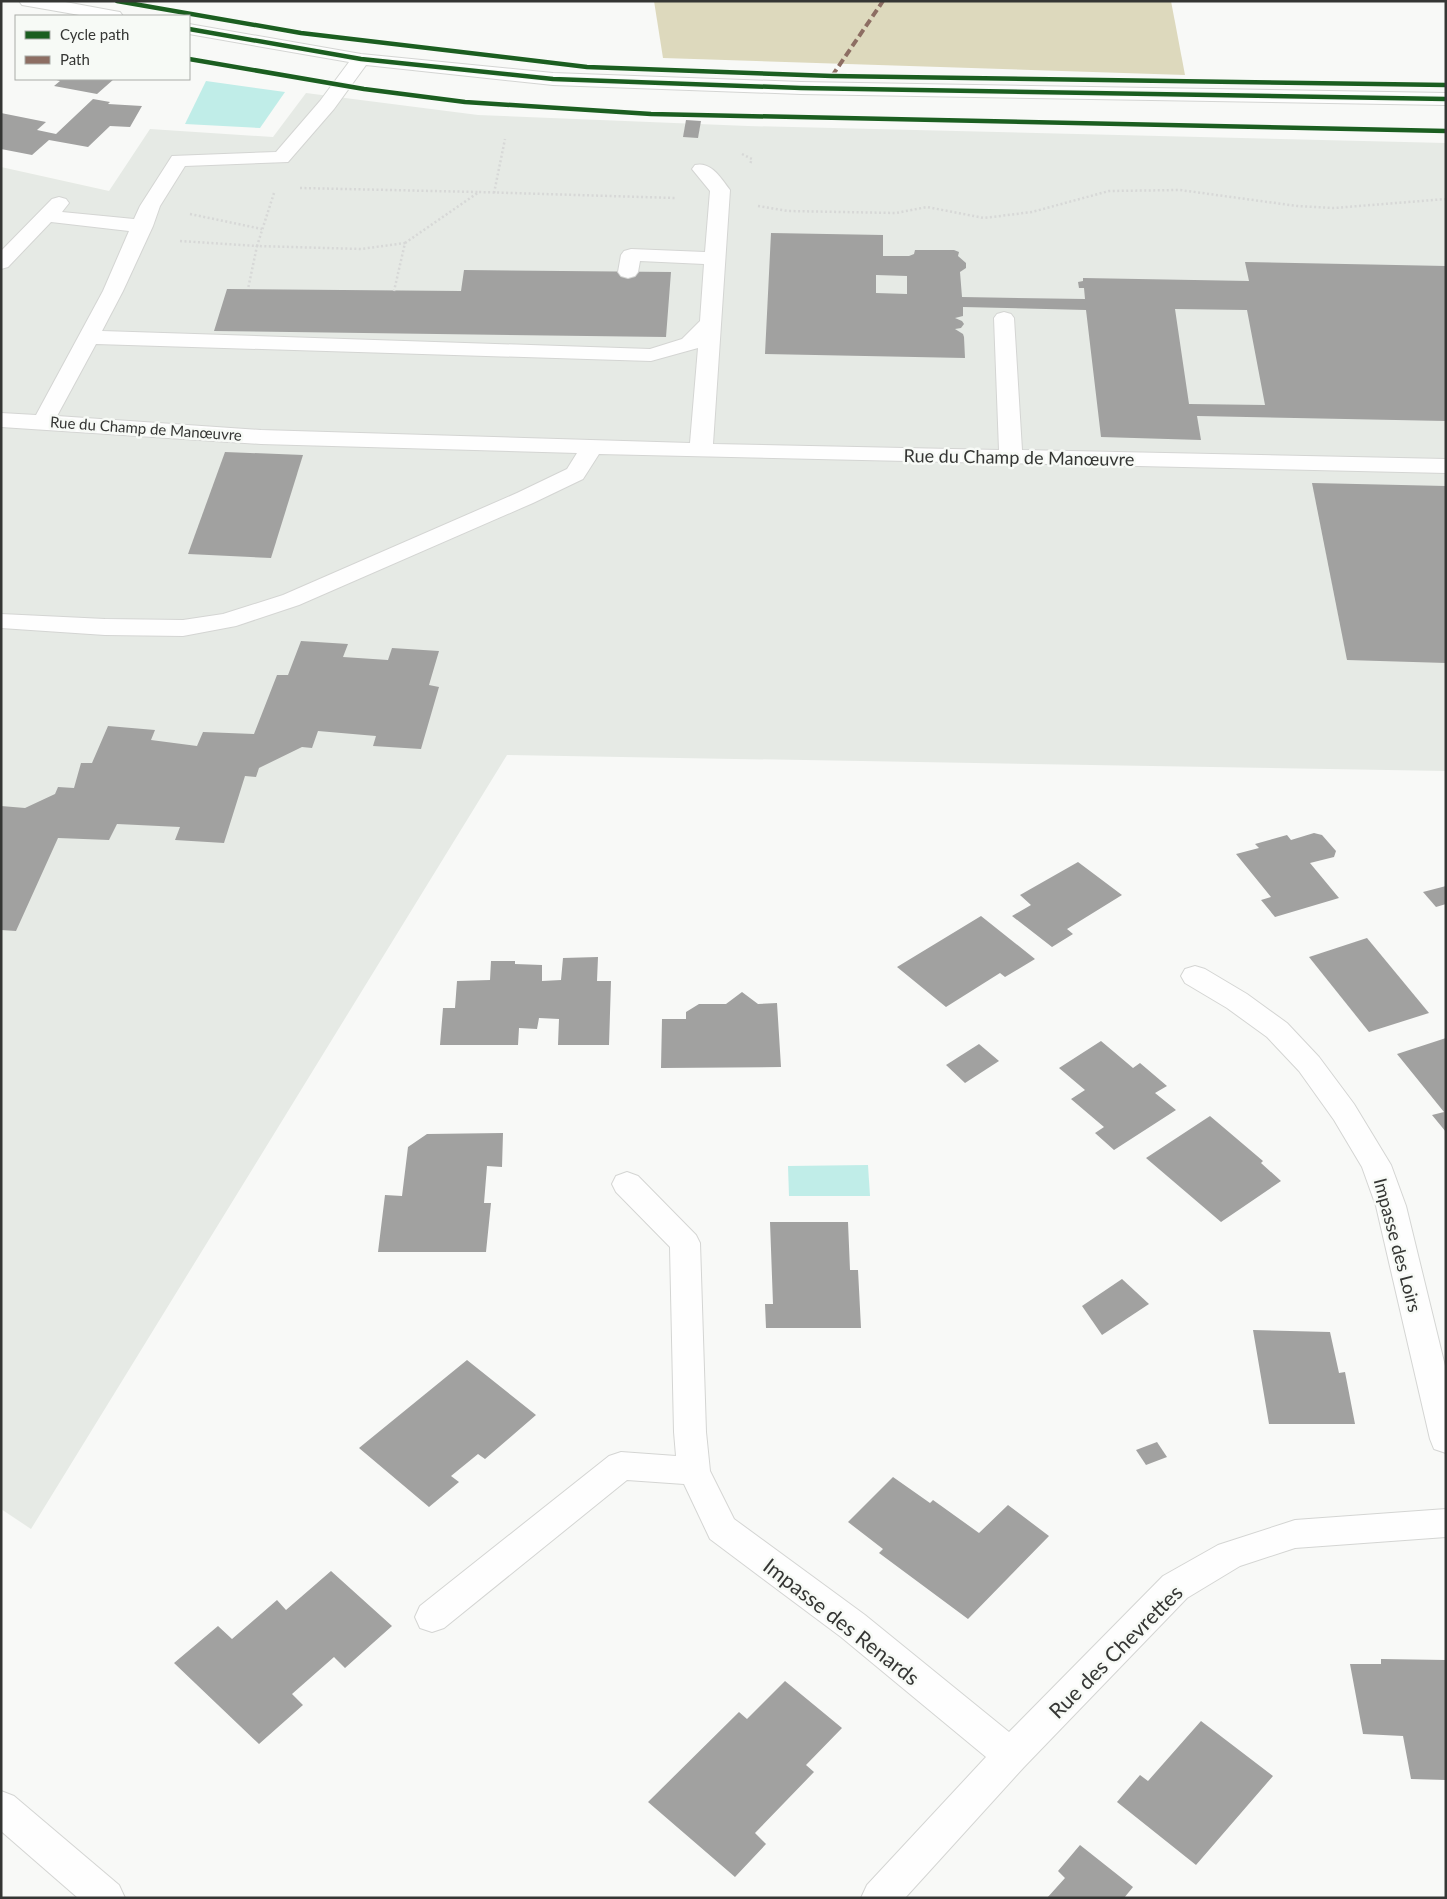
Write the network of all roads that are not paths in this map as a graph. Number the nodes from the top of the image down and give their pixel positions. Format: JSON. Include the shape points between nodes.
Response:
{"nodes":[{"id":1,"x":28,"y":1,"type":"edge"},
{"id":2,"x":108,"y":15,"type":"edge"},
{"id":3,"x":190,"y":29,"type":"edge"},
{"id":4,"x":361,"y":59,"type":"junction"},
{"id":5,"x":1446,"y":99,"type":"edge"},
{"id":6,"x":702,"y":169,"type":"dead end"},
{"id":7,"x":142,"y":226,"type":"junction"},
{"id":8,"x":715,"y":258,"type":"junction"},
{"id":9,"x":1,"y":263,"type":"edge"},
{"id":10,"x":628,"y":272,"type":"dead end"},
{"id":11,"x":1004,"y":318,"type":"dead end"},
{"id":12,"x":711,"y":322,"type":"junction"},
{"id":13,"x":88,"y":337,"type":"junction"},
{"id":14,"x":1,"y":420,"type":"edge"},
{"id":15,"x":43,"y":422,"type":"junction"},
{"id":16,"x":592,"y":447,"type":"junction"},
{"id":17,"x":701,"y":450,"type":"junction"},
{"id":18,"x":1011,"y":457,"type":"junction"},
{"id":19,"x":1446,"y":466,"type":"edge"},
{"id":20,"x":1,"y":621,"type":"edge"},
{"id":21,"x":1194,"y":976,"type":"dead end"},
{"id":22,"x":627,"y":1184,"type":"dead end"},
{"id":23,"x":1446,"y":1438,"type":"edge"},
{"id":24,"x":694,"y":1471,"type":"junction"},
{"id":25,"x":1446,"y":1523,"type":"edge"},
{"id":26,"x":432,"y":1617,"type":"dead end"},
{"id":27,"x":1011,"y":1755,"type":"junction"},
{"id":28,"x":1,"y":1808,"type":"edge"},
{"id":29,"x":106,"y":1898,"type":"edge"},
{"id":30,"x":880,"y":1898,"type":"edge"}],
"edges":[{"from":1,"to":2,"type":"street"},
{"from":3,"to":4,"type":"street"},
{"from":4,"to":5,"type":"street","via":[[553,79],[654,83]]},
{"from":4,"to":7,"type":"street","name":"Rue du Champ de Manœuvre","via":[[281,158],[179,160],[150,206]]},
{"from":6,"to":8,"type":"street","via":[[720,190]]},
{"from":7,"to":9,"type":"street","via":[[53,209]]},
{"from":7,"to":13,"type":"street","name":"Rue du Champ de Manœuvre","via":[[113,292]]},
{"from":8,"to":10,"type":"street","via":[[631,255]]},
{"from":8,"to":12,"type":"street"},
{"from":11,"to":18,"type":"street"},
{"from":12,"to":13,"type":"street","via":[[690,344],[651,355]]},
{"from":12,"to":17,"type":"street"},
{"from":13,"to":15,"type":"street","name":"Rue du Champ de Manœuvre"},
{"from":14,"to":15,"type":"street"},
{"from":15,"to":16,"type":"street","name":"Rue du Champ de Manœuvre","via":[[261,437]]},
{"from":16,"to":17,"type":"street","name":"Rue du Champ de Manœuvre"},
{"from":16,"to":20,"type":"street","via":[[575,474],[525,498],[291,600],[227,621],[183,628]]},
{"from":17,"to":18,"type":"street","name":"Rue du Champ de Manœuvre"},
{"from":18,"to":19,"type":"street","name":"Rue du Champ de Manœuvre"},
{"from":21,"to":23,"type":"street","name":"Impasse des Loirs","via":[[1269,1024],[1296,1050],[1344,1112],[1376,1165],[1391,1206]]},
{"from":22,"to":24,"type":"street","name":"Impasse des Renards","via":[[685,1243]]},
{"from":24,"to":26,"type":"street","via":[[621,1466]]},
{"from":24,"to":27,"type":"street","name":"Impasse des Renards","via":[[722,1529],[853,1626]]},
{"from":25,"to":27,"type":"street","name":"Rue des Chevrettes","via":[[1295,1534],[1230,1555],[1175,1587]]},
{"from":27,"to":30,"type":"street","name":"Rue des Chevrettes"},
{"from":28,"to":29,"type":"street"}]}
